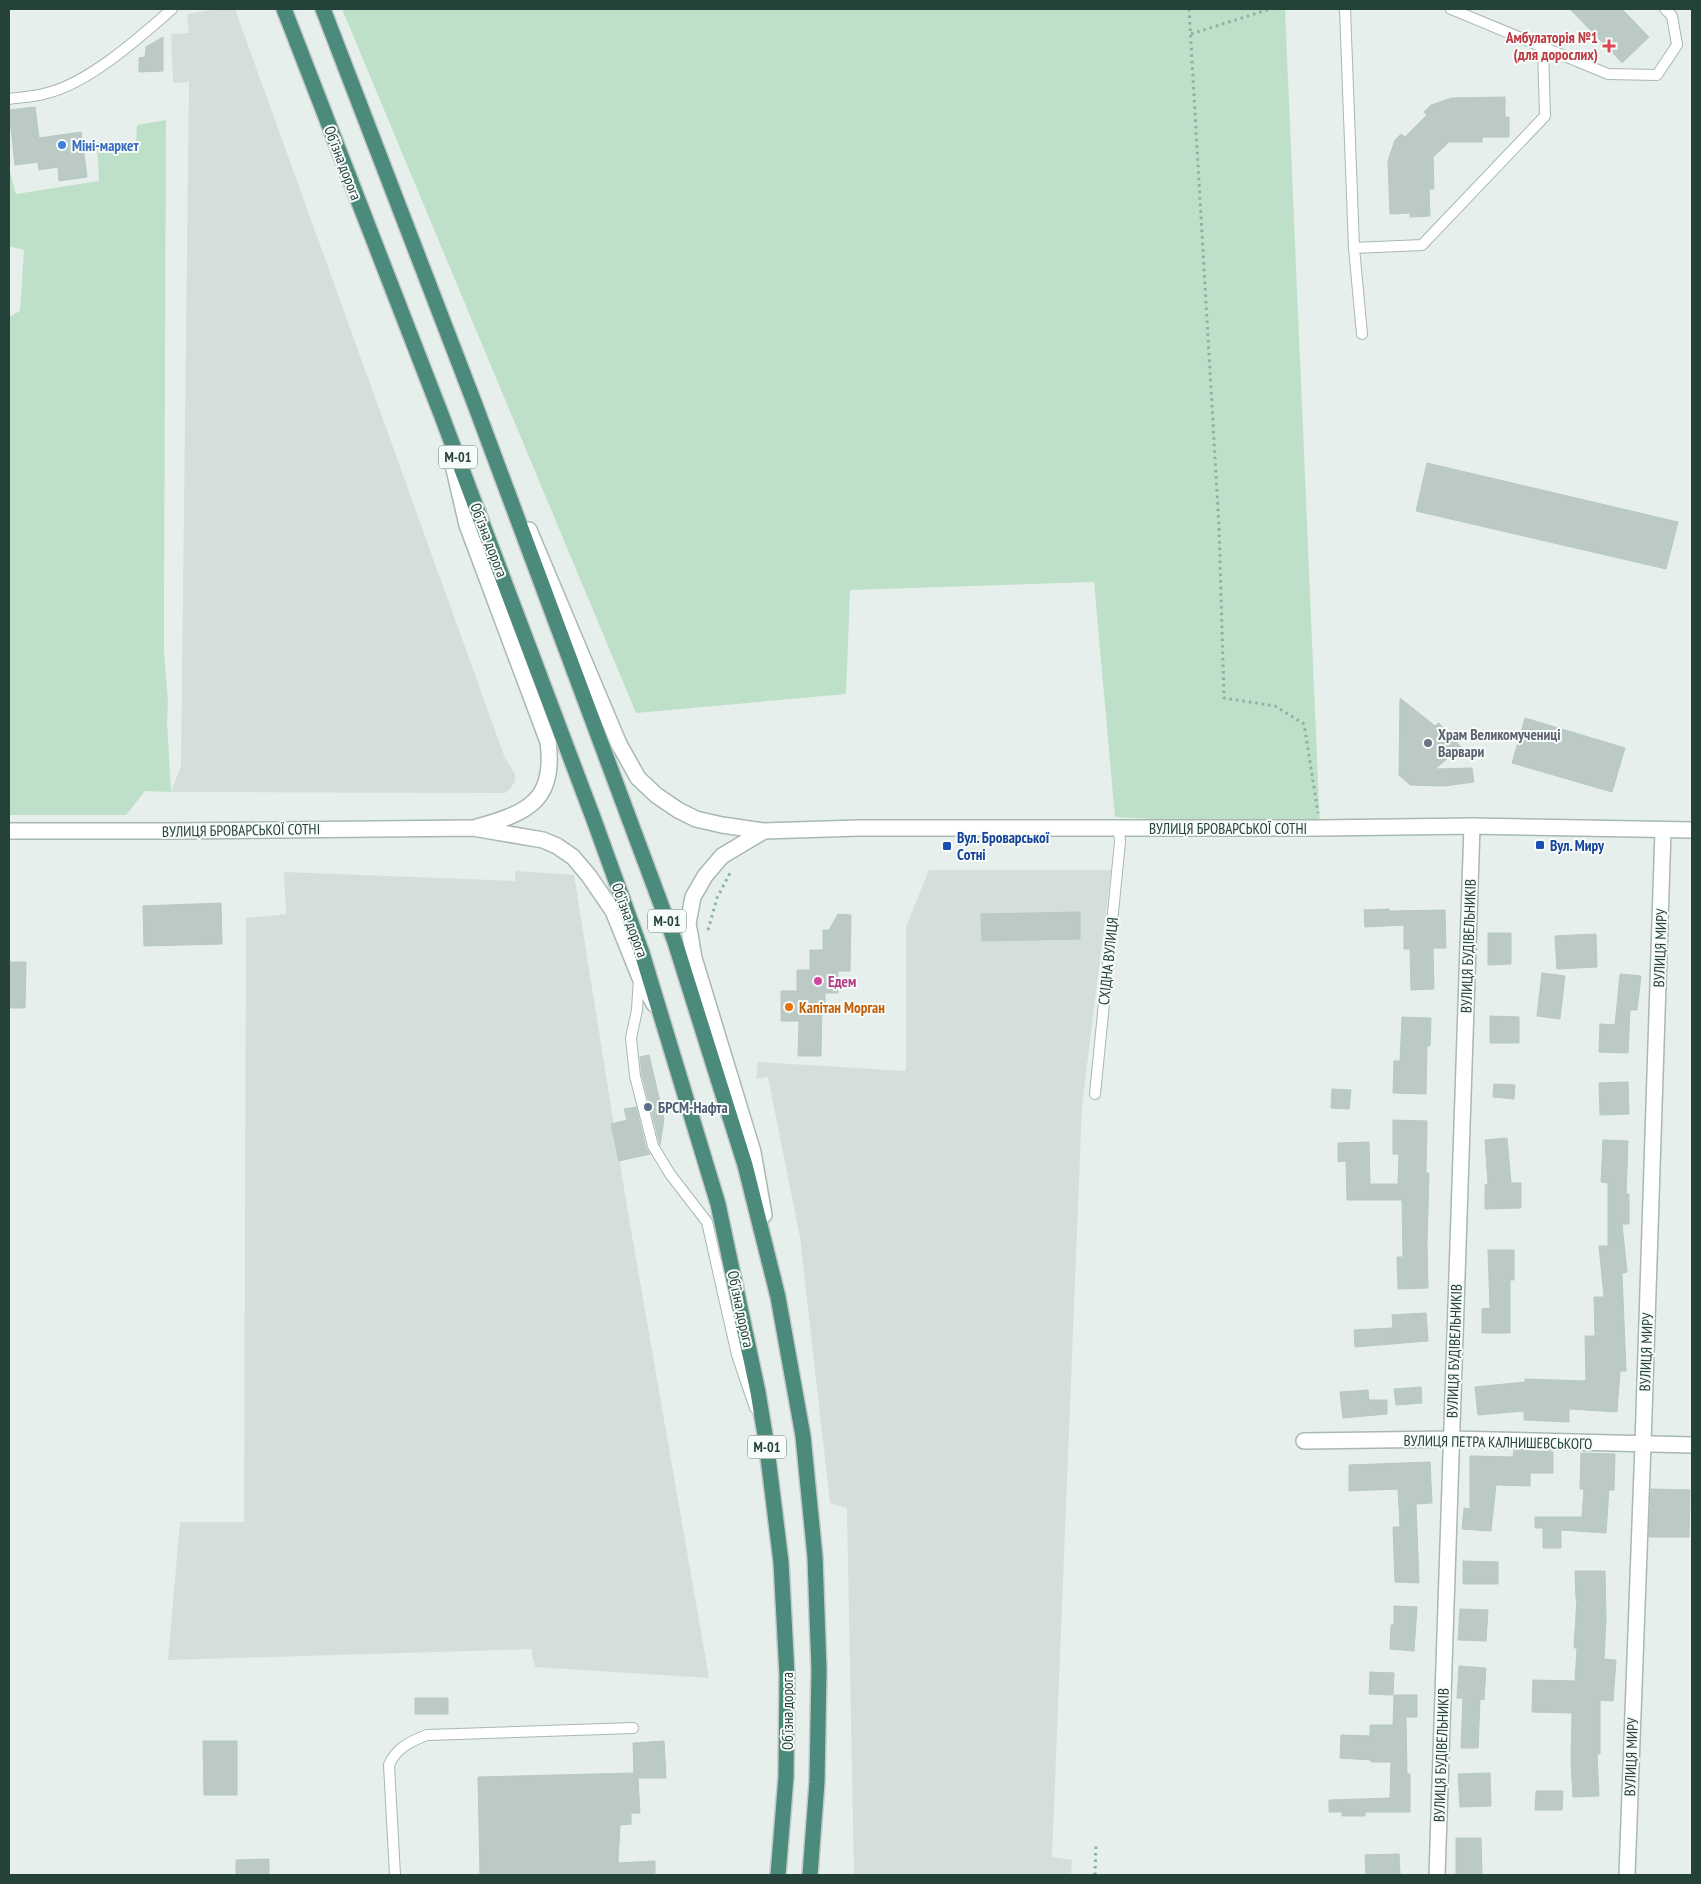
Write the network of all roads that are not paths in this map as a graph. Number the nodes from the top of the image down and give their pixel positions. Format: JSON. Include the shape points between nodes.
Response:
{"nodes":[{"id":1,"x":172,"y":9,"type":"edge"},
{"id":2,"x":284,"y":9,"type":"edge"},
{"id":3,"x":323,"y":9,"type":"edge"},
{"id":4,"x":1345,"y":9,"type":"edge"},
{"id":5,"x":1451,"y":9,"type":"edge"},
{"id":6,"x":1665,"y":9,"type":"edge"},
{"id":7,"x":1543,"y":47,"type":"junction"},
{"id":8,"x":9,"y":99,"type":"edge"},
{"id":9,"x":1354,"y":248,"type":"junction"},
{"id":10,"x":1362,"y":334,"type":"dead end"},
{"id":11,"x":474,"y":402,"type":"junction"},
{"id":12,"x":441,"y":414,"type":"junction"},
{"id":13,"x":1472,"y":826,"type":"junction"},
{"id":14,"x":473,"y":828,"type":"junction"},
{"id":15,"x":1119,"y":828,"type":"junction"},
{"id":16,"x":1663,"y":830,"type":"junction"},
{"id":17,"x":1692,"y":830,"type":"edge"},
{"id":18,"x":9,"y":831,"type":"edge"},
{"id":19,"x":764,"y":831,"type":"junction"},
{"id":20,"x":625,"y":908,"type":"junction"},
{"id":21,"x":640,"y":978,"type":"junction"},
{"id":22,"x":663,"y":1020,"type":"junction"},
{"id":23,"x":1095,"y":1094,"type":"dead end"},
{"id":24,"x":778,"y":1298,"type":"junction"},
{"id":25,"x":1451,"y":1439,"type":"junction"},
{"id":26,"x":766,"y":1441,"type":"junction"},
{"id":27,"x":1304,"y":1441,"type":"dead end"},
{"id":28,"x":1643,"y":1444,"type":"junction"},
{"id":29,"x":1692,"y":1445,"type":"edge"},
{"id":30,"x":633,"y":1728,"type":"dead end"},
{"id":31,"x":395,"y":1875,"type":"edge"},
{"id":32,"x":778,"y":1875,"type":"edge"},
{"id":33,"x":810,"y":1875,"type":"edge"},
{"id":34,"x":1437,"y":1875,"type":"edge"},
{"id":35,"x":1626,"y":1875,"type":"edge"}],
"edges":[{"from":1,"to":8,"type":"lane","via":[[130,46],[74,82],[48,93]]},
{"from":2,"to":12,"type":"highway","name":"Обʼїзна дорога","number":"М-01"},
{"from":3,"to":11,"type":"highway","name":"Обʼїзна дорога","number":"М-01"},
{"from":4,"to":9,"type":"lane"},
{"from":5,"to":7,"type":"lane"},
{"from":6,"to":7,"type":"lane","via":[[1672,16],[1677,44],[1657,74],[1608,74]]},
{"from":7,"to":9,"type":"lane","via":[[1545,116],[1422,245]]},
{"from":9,"to":10,"type":"lane"},
{"from":11,"to":19,"type":"street","name":"ВУЛИЦЯ БРОВАРСЬКОЇ СОТНІ","via":[[619,744],[638,778],[656,795],[696,819]]},
{"from":11,"to":24,"type":"highway","name":"Обʼїзна дорога","number":"М-01","via":[[674,942],[745,1165]]},
{"from":12,"to":14,"type":"street","name":"ВУЛИЦЯ БРОВАРСЬКОЇ СОТНІ","via":[[467,525],[548,742],[551,762],[548,780],[538,798],[523,811]]},
{"from":12,"to":20,"type":"highway","name":"Обʼїзна дорога","number":"М-01"},
{"from":13,"to":15,"type":"street","name":"ВУЛИЦЯ БРОВАРСЬКОЇ СОТНІ"},
{"from":13,"to":16,"type":"street","name":"ВУЛИЦЯ БРОВАРСЬКОЇ СОТНІ"},
{"from":13,"to":25,"type":"street","name":"ВУЛИЦЯ БУДІВЕЛЬНИКІВ"},
{"from":14,"to":18,"type":"street","name":"ВУЛИЦЯ БРОВАРСЬКОЇ СОТНІ"},
{"from":14,"to":21,"type":"street","name":"ВУЛИЦЯ БРОВАРСЬКОЇ СОТНІ","via":[[544,840],[573,857],[612,912]]},
{"from":15,"to":19,"type":"street","name":"ВУЛИЦЯ БРОВАРСЬКОЇ СОТНІ"},
{"from":15,"to":23,"type":"lane","name":"СХІДНА ВУЛИЦЯ"},
{"from":16,"to":17,"type":"street","name":"ВУЛИЦЯ БРОВАРСЬКОЇ СОТНІ"},
{"from":16,"to":28,"type":"street","name":"ВУЛИЦЯ МИРУ"},
{"from":19,"to":24,"type":"street","via":[[722,856],[705,876],[693,897],[688,923],[694,958],[753,1152]]},
{"from":20,"to":21,"type":"lane"},
{"from":20,"to":22,"type":"highway","name":"Обʼїзна дорога","number":"М-01"},
{"from":21,"to":22,"type":"street","name":"ВУЛИЦЯ БРОВАРСЬКОЇ СОТНІ"},
{"from":21,"to":26,"type":"lane","via":[[631,1038],[635,1076],[653,1146],[707,1222],[737,1355]]},
{"from":22,"to":26,"type":"highway","name":"Обʼїзна дорога","number":"М-01","via":[[718,1204]]},
{"from":24,"to":33,"type":"highway","name":"Обʼїзна дорога","number":"М-01","via":[[803,1436],[815,1557],[819,1680],[817,1782]]},
{"from":25,"to":27,"type":"street","name":"ВУЛИЦЯ ПЕТРА КАЛНИШЕВСЬКОГО"},
{"from":25,"to":28,"type":"street","name":"ВУЛИЦЯ ПЕТРА КАЛНИШЕВСЬКОГО"},
{"from":25,"to":34,"type":"street","name":"ВУЛИЦЯ БУДІВЕЛЬНИКІВ"},
{"from":26,"to":32,"type":"highway","name":"Обʼїзна дорога","number":"М-01","via":[[781,1562],[787,1675],[786,1777]]},
{"from":28,"to":29,"type":"street","name":"ВУЛИЦЯ ПЕТРА КАЛНИШЕВСЬКОГО"},
{"from":28,"to":35,"type":"street","name":"ВУЛИЦЯ МИРУ"},
{"from":30,"to":31,"type":"lane","via":[[427,1735],[402,1746],[389,1765]]}]}
